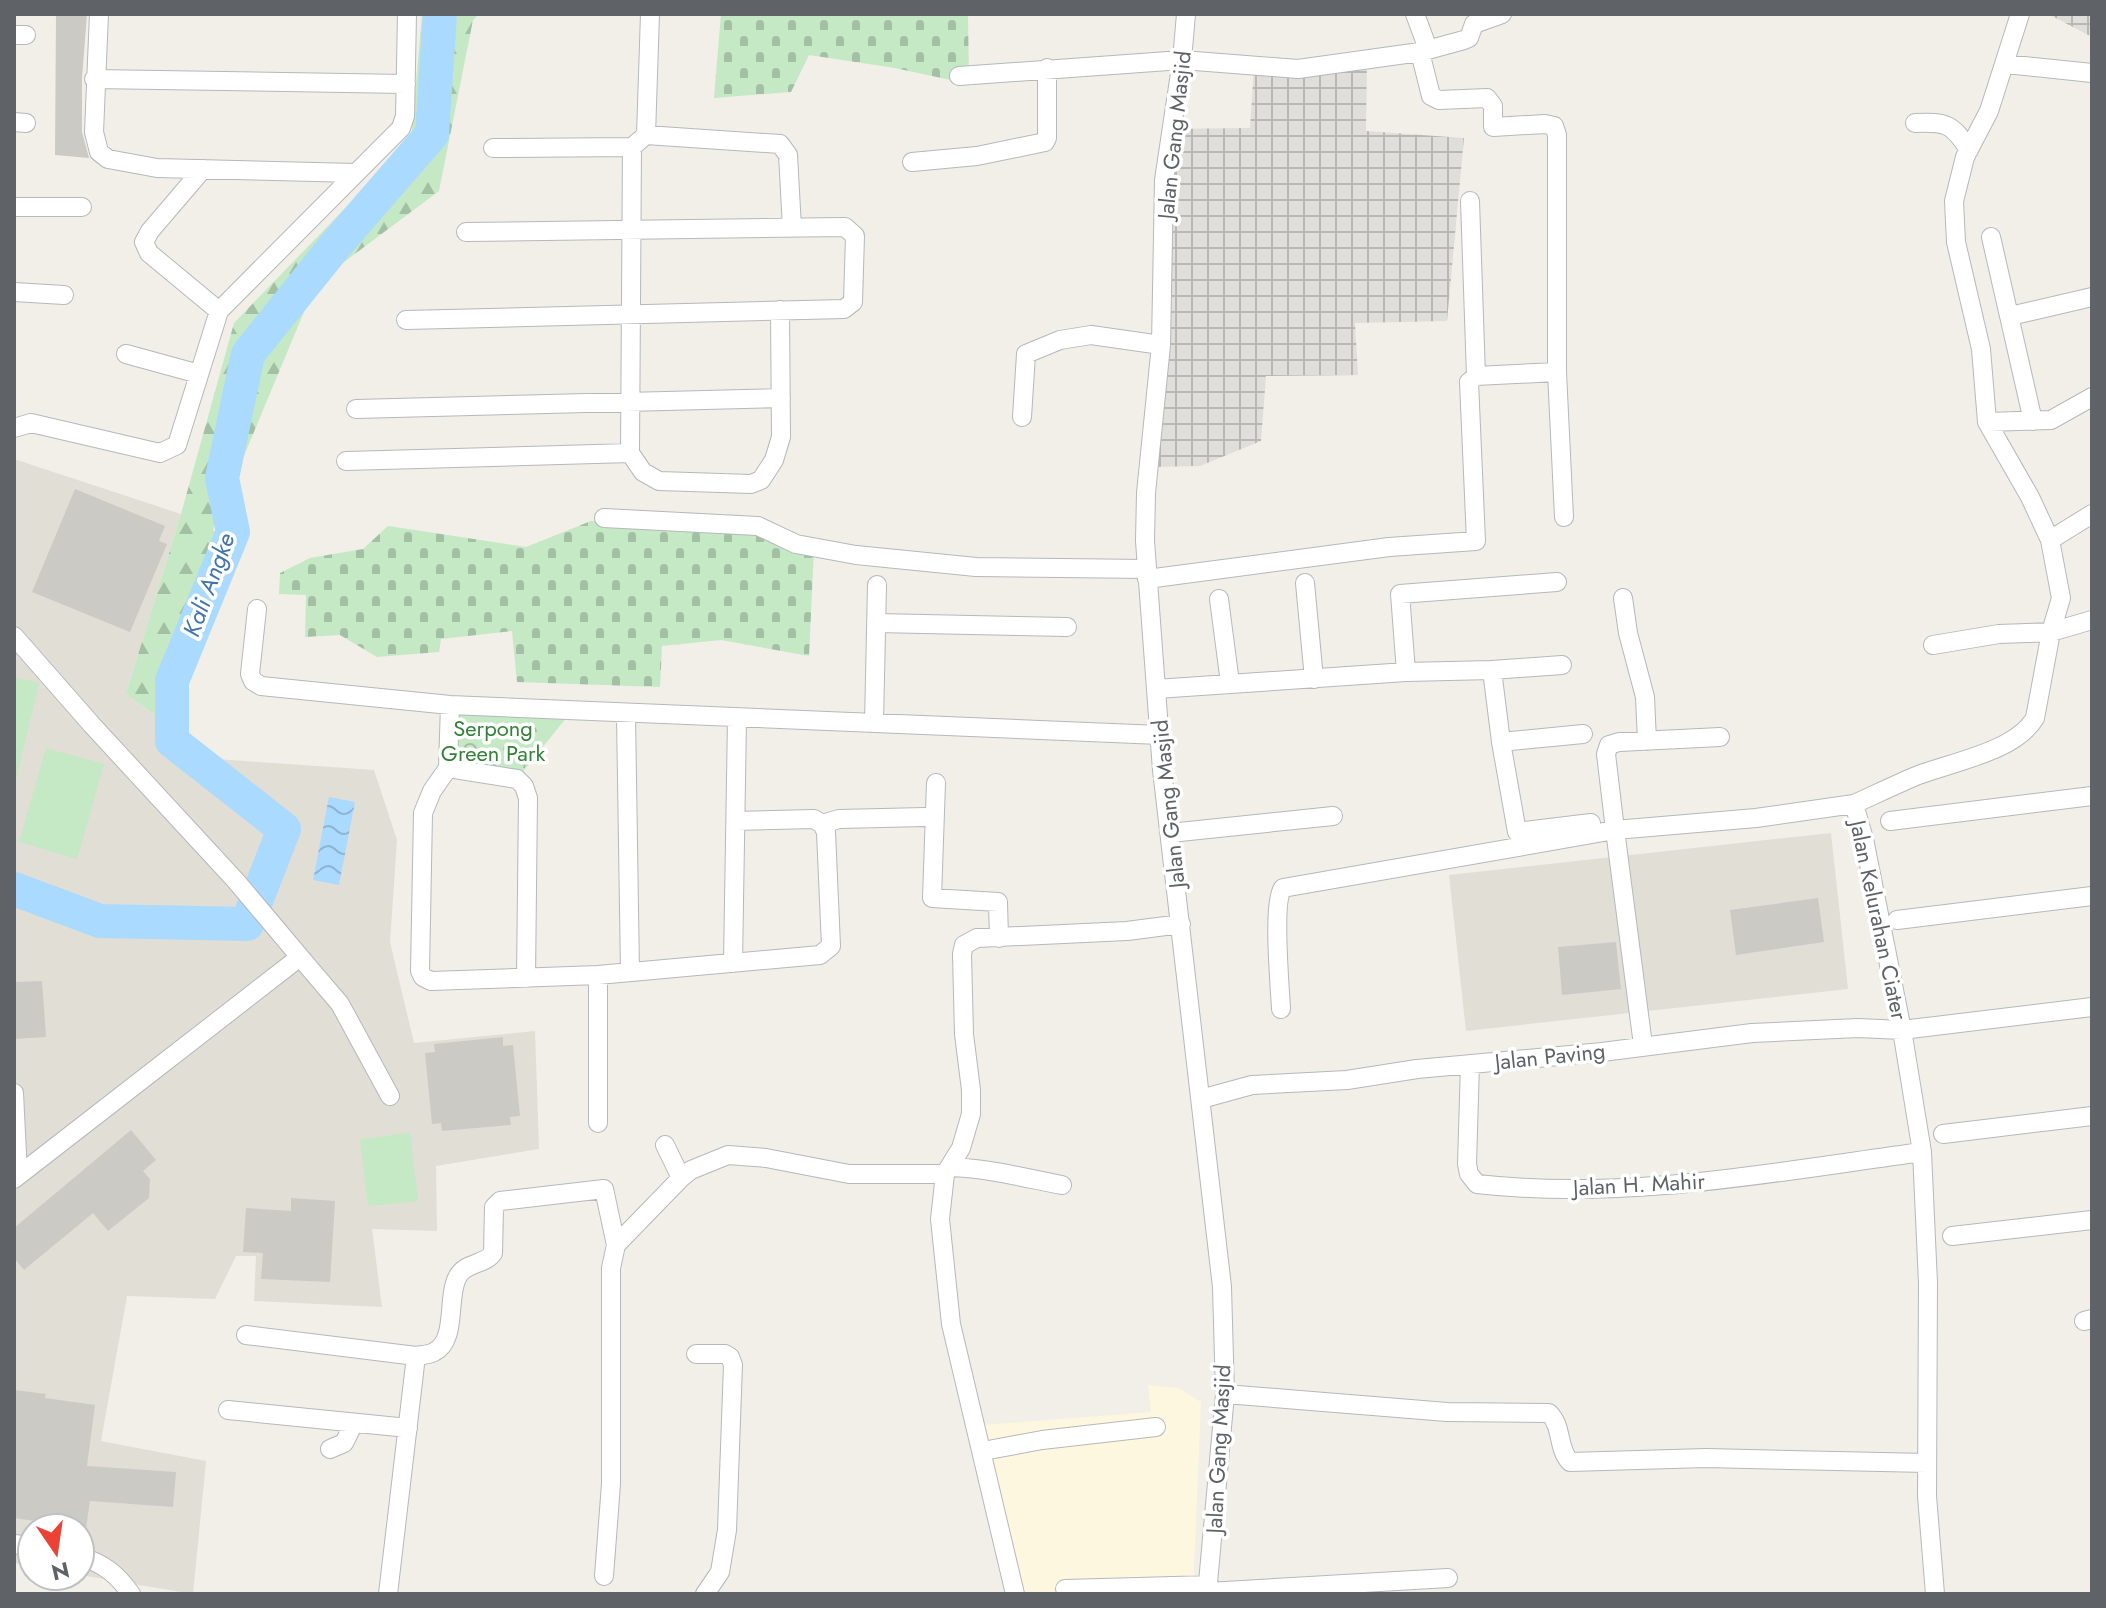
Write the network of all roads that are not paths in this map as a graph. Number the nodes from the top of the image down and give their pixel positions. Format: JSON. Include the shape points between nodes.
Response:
{"nodes":[{"id":1,"x":99,"y":14,"type":"edge"},
{"id":2,"x":407,"y":14,"type":"edge"},
{"id":3,"x":650,"y":14,"type":"edge"},
{"id":4,"x":1186,"y":14,"type":"edge"},
{"id":5,"x":1415,"y":14,"type":"edge"},
{"id":6,"x":1502,"y":14,"type":"edge"},
{"id":7,"x":2020,"y":14,"type":"edge"},
{"id":8,"x":1424,"y":50,"type":"junction"},
{"id":9,"x":1182,"y":60,"type":"junction"},
{"id":10,"x":2006,"y":64,"type":"junction"},
{"id":11,"x":1047,"y":68,"type":"junction"},
{"id":12,"x":2092,"y":73,"type":"edge"},
{"id":13,"x":959,"y":76,"type":"dead end"},
{"id":14,"x":94,"y":79,"type":"junction"},
{"id":15,"x":406,"y":84,"type":"junction"},
{"id":16,"x":1915,"y":123,"type":"dead end"},
{"id":17,"x":639,"y":141,"type":"junction"},
{"id":18,"x":493,"y":148,"type":"dead end"},
{"id":19,"x":1969,"y":150,"type":"junction"},
{"id":20,"x":912,"y":162,"type":"dead end"},
{"id":21,"x":203,"y":169,"type":"junction"},
{"id":22,"x":356,"y":173,"type":"junction"},
{"id":23,"x":1470,"y":201,"type":"dead end"},
{"id":24,"x":14,"y":207,"type":"edge"},
{"id":25,"x":82,"y":207,"type":"dead end"},
{"id":26,"x":792,"y":228,"type":"junction"},
{"id":27,"x":631,"y":230,"type":"junction"},
{"id":28,"x":466,"y":232,"type":"dead end"},
{"id":29,"x":1991,"y":237,"type":"dead end"},
{"id":30,"x":14,"y":292,"type":"edge"},
{"id":31,"x":64,"y":295,"type":"dead end"},
{"id":32,"x":2092,"y":297,"type":"edge"},
{"id":33,"x":780,"y":310,"type":"junction"},
{"id":34,"x":219,"y":311,"type":"junction"},
{"id":35,"x":631,"y":313,"type":"junction"},
{"id":36,"x":2010,"y":316,"type":"junction"},
{"id":37,"x":406,"y":320,"type":"dead end"},
{"id":38,"x":1161,"y":345,"type":"junction"},
{"id":39,"x":126,"y":354,"type":"dead end"},
{"id":40,"x":1557,"y":372,"type":"junction"},
{"id":41,"x":199,"y":374,"type":"junction"},
{"id":42,"x":1476,"y":376,"type":"junction"},
{"id":43,"x":2092,"y":397,"type":"edge"},
{"id":44,"x":781,"y":398,"type":"junction"},
{"id":45,"x":630,"y":401,"type":"junction"},
{"id":46,"x":356,"y":409,"type":"dead end"},
{"id":47,"x":1022,"y":417,"type":"dead end"},
{"id":48,"x":2033,"y":421,"type":"junction"},
{"id":49,"x":1987,"y":422,"type":"junction"},
{"id":50,"x":14,"y":428,"type":"edge"},
{"id":51,"x":630,"y":453,"type":"junction"},
{"id":52,"x":346,"y":461,"type":"dead end"},
{"id":53,"x":2092,"y":514,"type":"edge"},
{"id":54,"x":1564,"y":517,"type":"dead end"},
{"id":55,"x":604,"y":518,"type":"dead end"},
{"id":56,"x":2050,"y":540,"type":"junction"},
{"id":57,"x":1147,"y":574,"type":"junction"},
{"id":58,"x":1557,"y":582,"type":"dead end"},
{"id":59,"x":1305,"y":583,"type":"dead end"},
{"id":60,"x":877,"y":585,"type":"dead end"},
{"id":61,"x":1623,"y":598,"type":"dead end"},
{"id":62,"x":1219,"y":599,"type":"dead end"},
{"id":63,"x":257,"y":609,"type":"dead end"},
{"id":64,"x":2092,"y":620,"type":"edge"},
{"id":65,"x":876,"y":623,"type":"junction"},
{"id":66,"x":1067,"y":627,"type":"dead end"},
{"id":67,"x":2051,"y":632,"type":"junction"},
{"id":68,"x":14,"y":636,"type":"edge"},
{"id":69,"x":1933,"y":645,"type":"dead end"},
{"id":70,"x":1562,"y":665,"type":"dead end"},
{"id":71,"x":1492,"y":670,"type":"junction"},
{"id":72,"x":1406,"y":672,"type":"junction"},
{"id":73,"x":1314,"y":679,"type":"junction"},
{"id":74,"x":1230,"y":683,"type":"junction"},
{"id":75,"x":1156,"y":689,"type":"junction"},
{"id":76,"x":450,"y":705,"type":"junction"},
{"id":77,"x":626,"y":715,"type":"junction"},
{"id":78,"x":737,"y":719,"type":"junction"},
{"id":79,"x":874,"y":723,"type":"junction"},
{"id":80,"x":1583,"y":734,"type":"dead end"},
{"id":81,"x":1160,"y":735,"type":"junction"},
{"id":82,"x":1720,"y":737,"type":"dead end"},
{"id":83,"x":1647,"y":741,"type":"junction"},
{"id":84,"x":1501,"y":742,"type":"junction"},
{"id":85,"x":448,"y":768,"type":"junction"},
{"id":86,"x":936,"y":783,"type":"dead end"},
{"id":87,"x":2092,"y":796,"type":"edge"},
{"id":88,"x":1854,"y":804,"type":"junction"},
{"id":89,"x":1333,"y":816,"type":"dead end"},
{"id":90,"x":925,"y":817,"type":"dead end"},
{"id":91,"x":736,"y":821,"type":"junction"},
{"id":92,"x":1890,"y":821,"type":"dead end"},
{"id":93,"x":1596,"y":822,"type":"dead end"},
{"id":94,"x":822,"y":824,"type":"junction"},
{"id":95,"x":1615,"y":830,"type":"junction"},
{"id":96,"x":1170,"y":833,"type":"junction"},
{"id":97,"x":2092,"y":896,"type":"edge"},
{"id":98,"x":1897,"y":920,"type":"dead end"},
{"id":99,"x":1181,"y":924,"type":"junction"},
{"id":100,"x":999,"y":938,"type":"junction"},
{"id":101,"x":300,"y":957,"type":"junction"},
{"id":102,"x":733,"y":963,"type":"junction"},
{"id":103,"x":630,"y":972,"type":"junction"},
{"id":104,"x":598,"y":975,"type":"junction"},
{"id":105,"x":526,"y":978,"type":"junction"},
{"id":106,"x":2092,"y":1007,"type":"edge"},
{"id":107,"x":1281,"y":1009,"type":"dead end"},
{"id":108,"x":1902,"y":1030,"type":"junction"},
{"id":109,"x":1643,"y":1045,"type":"junction"},
{"id":110,"x":1470,"y":1064,"type":"junction"},
{"id":111,"x":14,"y":1093,"type":"edge"},
{"id":112,"x":390,"y":1096,"type":"dead end"},
{"id":113,"x":1201,"y":1099,"type":"junction"},
{"id":114,"x":2092,"y":1116,"type":"edge"},
{"id":115,"x":598,"y":1123,"type":"dead end"},
{"id":116,"x":1943,"y":1134,"type":"dead end"},
{"id":117,"x":665,"y":1145,"type":"dead end"},
{"id":118,"x":15,"y":1146,"type":"edge"},
{"id":119,"x":1922,"y":1152,"type":"junction"},
{"id":120,"x":947,"y":1170,"type":"junction"},
{"id":121,"x":16,"y":1177,"type":"edge"},
{"id":122,"x":681,"y":1178,"type":"junction"},
{"id":123,"x":1062,"y":1185,"type":"dead end"},
{"id":124,"x":2092,"y":1220,"type":"edge"},
{"id":125,"x":1952,"y":1236,"type":"dead end"},
{"id":126,"x":616,"y":1245,"type":"junction"},
{"id":127,"x":246,"y":1335,"type":"dead end"},
{"id":128,"x":696,"y":1354,"type":"dead end"},
{"id":129,"x":416,"y":1356,"type":"junction"},
{"id":130,"x":1225,"y":1394,"type":"junction"},
{"id":131,"x":228,"y":1410,"type":"dead end"},
{"id":132,"x":354,"y":1423,"type":"junction"},
{"id":133,"x":1156,"y":1427,"type":"dead end"},
{"id":134,"x":408,"y":1428,"type":"junction"},
{"id":135,"x":330,"y":1449,"type":"dead end"},
{"id":136,"x":983,"y":1451,"type":"junction"},
{"id":137,"x":1927,"y":1463,"type":"junction"},
{"id":138,"x":96,"y":1562,"type":"edge"},
{"id":139,"x":604,"y":1576,"type":"dead end"},
{"id":140,"x":1448,"y":1578,"type":"dead end"},
{"id":141,"x":1065,"y":1589,"type":"dead end"},
{"id":142,"x":1208,"y":1590,"type":"edge"},
{"id":143,"x":131,"y":1594,"type":"edge"},
{"id":144,"x":388,"y":1594,"type":"edge"},
{"id":145,"x":705,"y":1594,"type":"edge"},
{"id":146,"x":1015,"y":1594,"type":"edge"},
{"id":147,"x":1935,"y":1594,"type":"edge"}],
"edges":[{"from":1,"to":14,"type":"street"},
{"from":2,"to":15,"type":"street"},
{"from":3,"to":17,"type":"street"},
{"from":4,"to":9,"type":"street","name":"Jalan Gang Masjid"},
{"from":5,"to":8,"type":"street"},
{"from":6,"to":8,"type":"street","via":[[1474,24],[1467,39]]},
{"from":7,"to":10,"type":"street","name":"Jalan Kelurahan Ciater"},
{"from":8,"to":9,"type":"street","via":[[1298,69]]},
{"from":8,"to":40,"type":"street","via":[[1431,96],[1487,98],[1493,106],[1493,127],[1554,126]]},
{"from":9,"to":11,"type":"street"},
{"from":9,"to":38,"type":"street","name":"Jalan Gang Masjid","via":[[1164,180]]},
{"from":10,"to":12,"type":"street"},
{"from":10,"to":19,"type":"street","name":"Jalan Kelurahan Ciater"},
{"from":11,"to":13,"type":"street"},
{"from":11,"to":20,"type":"street","via":[[1045,142]]},
{"from":14,"to":15,"type":"street"},
{"from":14,"to":21,"type":"street","via":[[94,141],[99,152],[108,159],[157,168]]},
{"from":15,"to":22,"type":"street","via":[[401,128]]},
{"from":16,"to":19,"type":"street","via":[[1948,125]]},
{"from":17,"to":18,"type":"street"},
{"from":17,"to":26,"type":"street","via":[[780,144],[788,155]]},
{"from":17,"to":27,"type":"street"},
{"from":19,"to":49,"type":"street","name":"Jalan Kelurahan Ciater","via":[[1954,201],[1956,242],[1986,377]]},
{"from":21,"to":22,"type":"street"},
{"from":21,"to":34,"type":"street","via":[[144,242],[149,253]]},
{"from":22,"to":34,"type":"street"},
{"from":23,"to":42,"type":"street"},
{"from":24,"to":25,"type":"street"},
{"from":26,"to":27,"type":"street"},
{"from":26,"to":33,"type":"street","via":[[845,227],[855,236],[853,302],[844,309]]},
{"from":27,"to":28,"type":"street"},
{"from":27,"to":35,"type":"street"},
{"from":29,"to":36,"type":"street"},
{"from":30,"to":31,"type":"street"},
{"from":32,"to":36,"type":"street"},
{"from":33,"to":35,"type":"street"},
{"from":33,"to":44,"type":"street"},
{"from":34,"to":41,"type":"street"},
{"from":35,"to":37,"type":"street"},
{"from":35,"to":45,"type":"street"},
{"from":36,"to":48,"type":"street"},
{"from":38,"to":47,"type":"street","via":[[1091,335],[1026,354]]},
{"from":38,"to":57,"type":"street","name":"Jalan Gang Masjid","via":[[1146,493]]},
{"from":39,"to":41,"type":"street"},
{"from":40,"to":42,"type":"street"},
{"from":40,"to":54,"type":"street"},
{"from":41,"to":50,"type":"street","via":[[177,445],[160,453],[31,423]]},
{"from":42,"to":57,"type":"street","via":[[1469,382],[1476,541],[1389,547],[1217,572]]},
{"from":43,"to":48,"type":"street","via":[[2051,420]]},
{"from":44,"to":45,"type":"street"},
{"from":44,"to":51,"type":"street","via":[[781,437],[774,460],[761,480],[751,484],[659,481],[643,472]]},
{"from":45,"to":46,"type":"street"},
{"from":45,"to":51,"type":"street"},
{"from":48,"to":49,"type":"street"},
{"from":49,"to":56,"type":"street","name":"Jalan Kelurahan Ciater"},
{"from":51,"to":52,"type":"street"},
{"from":53,"to":56,"type":"street"},
{"from":55,"to":57,"type":"street","via":[[758,526],[796,544],[856,555],[976,567]]},
{"from":56,"to":67,"type":"street","name":"Jalan Kelurahan Ciater","via":[[2061,598]]},
{"from":57,"to":75,"type":"street","name":"Jalan Gang Masjid"},
{"from":58,"to":72,"type":"street","via":[[1400,594]]},
{"from":59,"to":73,"type":"street"},
{"from":60,"to":65,"type":"street"},
{"from":61,"to":83,"type":"street","via":[[1646,704]]},
{"from":62,"to":74,"type":"street"},
{"from":63,"to":76,"type":"street","via":[[250,674],[261,686]]},
{"from":64,"to":67,"type":"street"},
{"from":65,"to":66,"type":"street"},
{"from":65,"to":79,"type":"street"},
{"from":67,"to":69,"type":"street"},
{"from":67,"to":88,"type":"street","name":"Jalan Kelurahan Ciater","via":[[2035,718],[2028,730]]},
{"from":68,"to":101,"type":"street"},
{"from":70,"to":71,"type":"street"},
{"from":71,"to":72,"type":"street"},
{"from":71,"to":84,"type":"street"},
{"from":72,"to":73,"type":"street"},
{"from":73,"to":74,"type":"street"},
{"from":74,"to":75,"type":"street"},
{"from":75,"to":81,"type":"street","name":"Jalan Gang Masjid"},
{"from":76,"to":77,"type":"street"},
{"from":76,"to":85,"type":"street"},
{"from":77,"to":78,"type":"street"},
{"from":77,"to":103,"type":"street"},
{"from":78,"to":79,"type":"street"},
{"from":78,"to":91,"type":"street"},
{"from":79,"to":81,"type":"street"},
{"from":80,"to":84,"type":"street"},
{"from":81,"to":96,"type":"street","name":"Jalan Gang Masjid"},
{"from":82,"to":83,"type":"street"},
{"from":83,"to":95,"type":"street","via":[[1619,742],[1607,749]]},
{"from":84,"to":93,"type":"street","via":[[1517,832]]},
{"from":85,"to":105,"type":"street","via":[[517,779],[524,786]]},
{"from":85,"to":105,"type":"street","via":[[423,813],[420,971],[431,981]]},
{"from":86,"to":100,"type":"street","via":[[932,898],[998,902]]},
{"from":87,"to":92,"type":"street"},
{"from":88,"to":95,"type":"street"},
{"from":88,"to":108,"type":"street","name":"Jalan Kelurahan Ciater"},
{"from":89,"to":96,"type":"street"},
{"from":90,"to":94,"type":"street"},
{"from":91,"to":94,"type":"street","via":[[814,819]]},
{"from":91,"to":102,"type":"street"},
{"from":94,"to":102,"type":"street","via":[[831,946],[820,955]]},
{"from":95,"to":107,"type":"street","via":[[1283,888],[1277,911]]},
{"from":95,"to":109,"type":"street"},
{"from":96,"to":99,"type":"street","name":"Jalan Gang Masjid"},
{"from":97,"to":98,"type":"street"},
{"from":99,"to":100,"type":"street"},
{"from":99,"to":113,"type":"street","name":"Jalan Gang Masjid"},
{"from":100,"to":120,"type":"street","via":[[964,945],[971,1114],[961,1148]]},
{"from":101,"to":112,"type":"street","via":[[340,1004]]},
{"from":101,"to":121,"type":"street"},
{"from":102,"to":103,"type":"street"},
{"from":103,"to":104,"type":"street"},
{"from":104,"to":105,"type":"street"},
{"from":104,"to":115,"type":"street"},
{"from":106,"to":108,"type":"street","name":"Jalan Paving"},
{"from":108,"to":109,"type":"street","name":"Jalan Paving","via":[[1752,1033]]},
{"from":108,"to":119,"type":"street","name":"Jalan Kelurahan Ciater"},
{"from":109,"to":110,"type":"street","name":"Jalan Paving"},
{"from":110,"to":113,"type":"street","name":"Jalan Paving","via":[[1347,1080],[1252,1085]]},
{"from":110,"to":119,"type":"street","name":"Jalan H. Mahir","via":[[1467,1164],[1477,1184],[1684,1184]]},
{"from":111,"to":118,"type":"street"},
{"from":113,"to":130,"type":"street","name":"Jalan Gang Masjid","via":[[1222,1287]]},
{"from":114,"to":116,"type":"street"},
{"from":117,"to":122,"type":"street"},
{"from":118,"to":121,"type":"street"},
{"from":119,"to":137,"type":"street","name":"Jalan Kelurahan Ciater"},
{"from":120,"to":122,"type":"street","via":[[849,1174],[728,1155]]},
{"from":120,"to":123,"type":"street","via":[[981,1168]]},
{"from":120,"to":136,"type":"street","via":[[940,1219],[951,1324]]},
{"from":122,"to":126,"type":"street"},
{"from":124,"to":125,"type":"street"},
{"from":126,"to":129,"type":"street","via":[[604,1189],[495,1203],[493,1253],[460,1272],[444,1342],[435,1352]]},
{"from":126,"to":139,"type":"street"},
{"from":127,"to":129,"type":"street"},
{"from":128,"to":145,"type":"street","via":[[725,1354],[733,1365],[727,1530],[720,1572]]},
{"from":129,"to":134,"type":"street"},
{"from":130,"to":137,"type":"street","via":[[1447,1412],[1549,1413],[1570,1462],[1706,1458]]},
{"from":130,"to":142,"type":"street","name":"Jalan Gang Masjid"},
{"from":131,"to":132,"type":"street"},
{"from":132,"to":134,"type":"street"},
{"from":132,"to":135,"type":"street","via":[[344,1443]]},
{"from":133,"to":136,"type":"street"},
{"from":134,"to":144,"type":"street"},
{"from":136,"to":146,"type":"street"},
{"from":137,"to":147,"type":"street","name":"Jalan Kelurahan Ciater"},
{"from":138,"to":143,"type":"street","via":[[116,1573]]},
{"from":140,"to":142,"type":"street"},
{"from":141,"to":142,"type":"street"}]}
